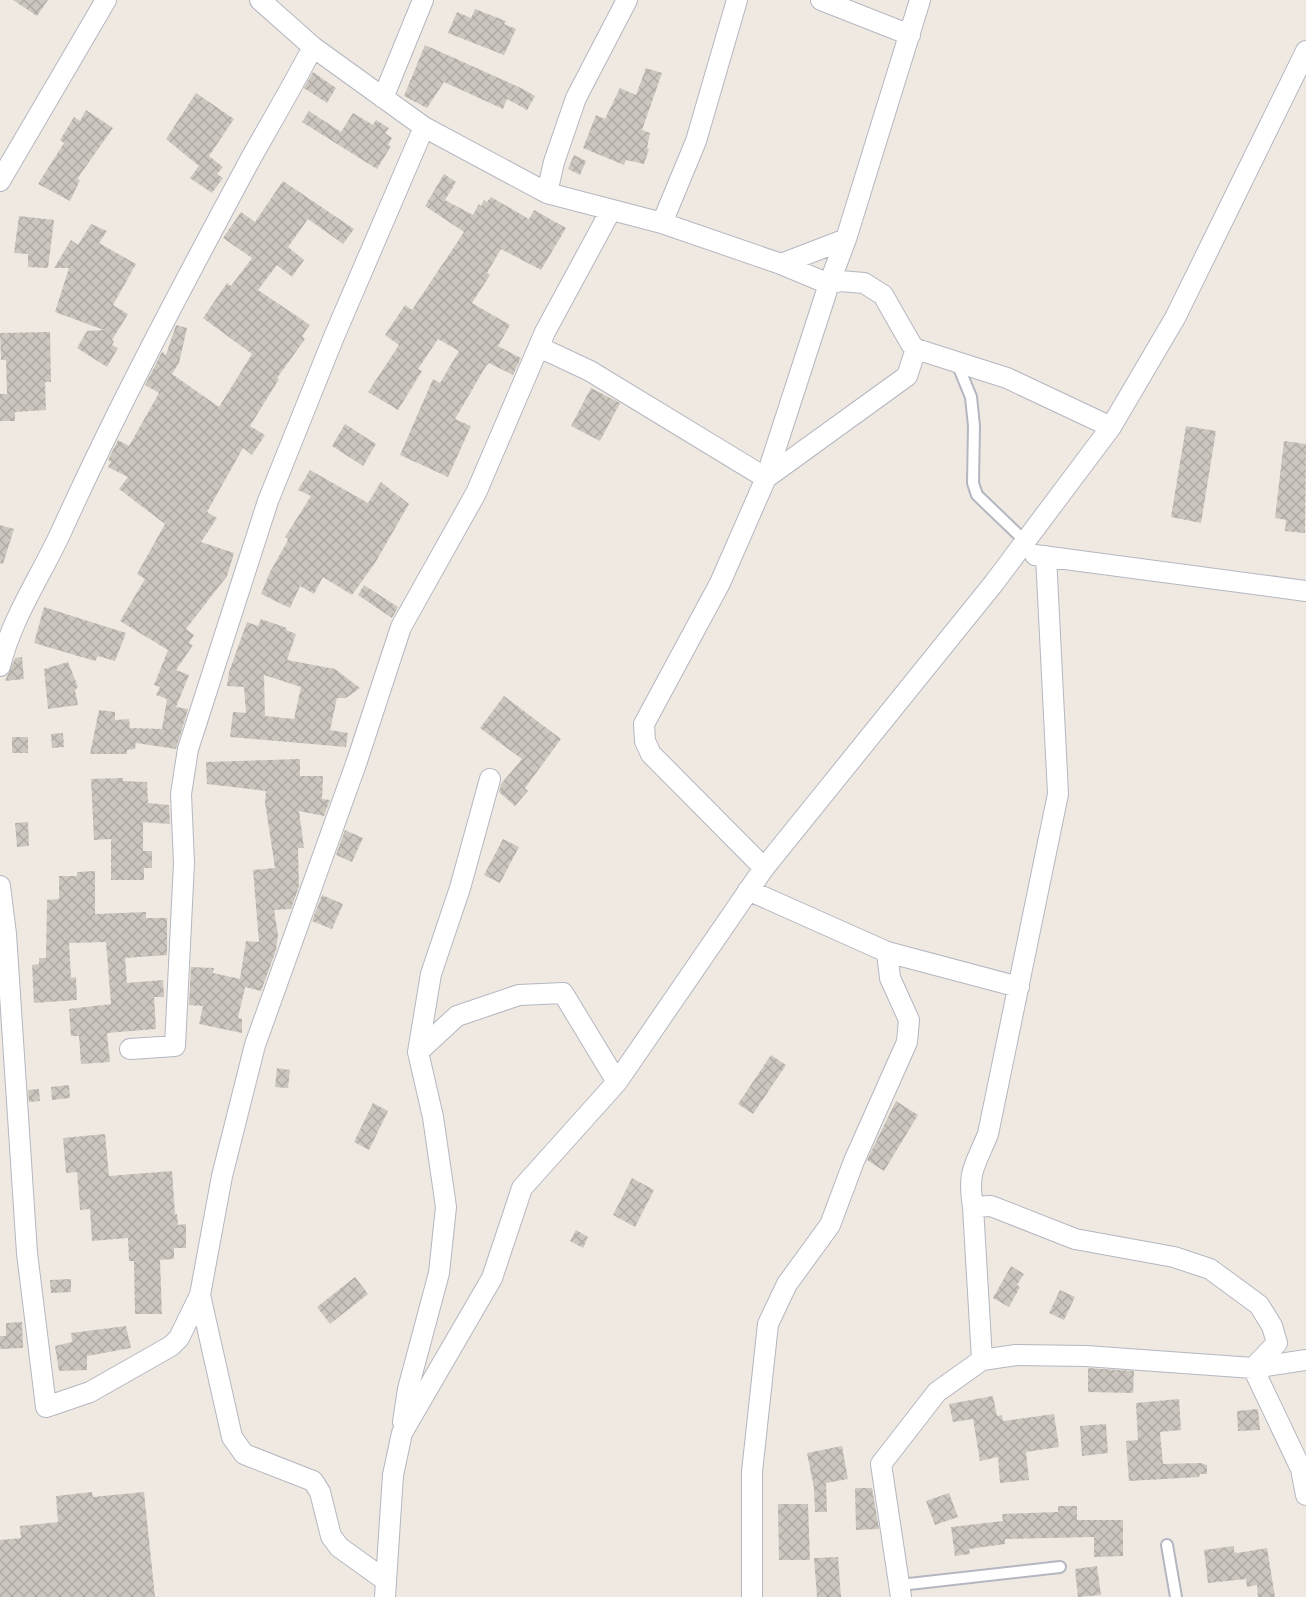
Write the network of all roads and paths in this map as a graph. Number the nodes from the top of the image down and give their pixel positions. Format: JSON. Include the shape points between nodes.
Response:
{"nodes":[{"id":1,"x":106,"y":0,"type":"edge"},
{"id":2,"x":260,"y":0,"type":"edge"},
{"id":3,"x":423,"y":0,"type":"edge"},
{"id":4,"x":627,"y":0,"type":"edge"},
{"id":5,"x":737,"y":0,"type":"edge"},
{"id":6,"x":821,"y":0,"type":"edge"},
{"id":7,"x":920,"y":0,"type":"edge"},
{"id":8,"x":910,"y":35,"type":"junction"},
{"id":9,"x":313,"y":47,"type":"junction"},
{"id":10,"x":1306,"y":51,"type":"edge"},
{"id":11,"x":383,"y":98,"type":"junction"},
{"id":12,"x":424,"y":127,"type":"junction"},
{"id":13,"x":0,"y":181,"type":"edge"},
{"id":14,"x":547,"y":193,"type":"junction"},
{"id":15,"x":611,"y":210,"type":"junction"},
{"id":16,"x":662,"y":223,"type":"junction"},
{"id":17,"x":846,"y":239,"type":"junction"},
{"id":18,"x":781,"y":264,"type":"junction"},
{"id":19,"x":829,"y":284,"type":"junction"},
{"id":20,"x":540,"y":347,"type":"junction"},
{"id":21,"x":916,"y":349,"type":"junction"},
{"id":22,"x":957,"y":362,"type":"junction"},
{"id":23,"x":1111,"y":427,"type":"junction"},
{"id":24,"x":766,"y":478,"type":"junction"},
{"id":25,"x":1021,"y":548,"type":"junction"},
{"id":26,"x":1046,"y":556,"type":"junction"},
{"id":27,"x":1306,"y":591,"type":"edge"},
{"id":28,"x":0,"y":666,"type":"edge"},
{"id":29,"x":490,"y":779,"type":"dead end"},
{"id":30,"x":764,"y":868,"type":"junction"},
{"id":31,"x":0,"y":886,"type":"edge"},
{"id":32,"x":748,"y":890,"type":"junction"},
{"id":33,"x":886,"y":952,"type":"junction"},
{"id":34,"x":1019,"y":987,"type":"junction"},
{"id":35,"x":130,"y":1049,"type":"dead end"},
{"id":36,"x":418,"y":1052,"type":"junction"},
{"id":37,"x":616,"y":1082,"type":"junction"},
{"id":38,"x":973,"y":1207,"type":"junction"},
{"id":39,"x":200,"y":1295,"type":"junction"},
{"id":40,"x":982,"y":1360,"type":"junction"},
{"id":41,"x":1306,"y":1360,"type":"edge"},
{"id":42,"x":1253,"y":1368,"type":"junction"},
{"id":43,"x":402,"y":1433,"type":"junction"},
{"id":44,"x":1304,"y":1469,"type":"edge"},
{"id":45,"x":1306,"y":1495,"type":"edge"},
{"id":46,"x":1167,"y":1545,"type":"dead end"},
{"id":47,"x":1060,"y":1567,"type":"dead end"},
{"id":48,"x":385,"y":1588,"type":"edge"},
{"id":49,"x":901,"y":1591,"type":"edge"},
{"id":50,"x":752,"y":1597,"type":"edge"},
{"id":51,"x":1176,"y":1597,"type":"edge"}],
"edges":[{"from":1,"to":13,"type":"street"},
{"from":2,"to":9,"type":"street"},
{"from":3,"to":11,"type":"street"},
{"from":4,"to":14,"type":"street","via":[[576,98]]},
{"from":5,"to":16,"type":"street","via":[[696,141]]},
{"from":6,"to":8,"type":"street"},
{"from":7,"to":8,"type":"street"},
{"from":8,"to":17,"type":"street"},
{"from":9,"to":11,"type":"street"},
{"from":9,"to":28,"type":"street","via":[[98,453],[26,598]]},
{"from":10,"to":23,"type":"street","via":[[1175,318]]},
{"from":11,"to":12,"type":"street"},
{"from":12,"to":14,"type":"street"},
{"from":12,"to":35,"type":"street","via":[[268,501],[188,749],[181,794],[184,863],[175,1046]]},
{"from":14,"to":15,"type":"street"},
{"from":15,"to":16,"type":"street"},
{"from":15,"to":20,"type":"street"},
{"from":16,"to":18,"type":"street"},
{"from":17,"to":18,"type":"street"},
{"from":17,"to":19,"type":"street"},
{"from":18,"to":19,"type":"street"},
{"from":19,"to":21,"type":"street","via":[[853,281],[883,294]]},
{"from":19,"to":24,"type":"street"},
{"from":20,"to":24,"type":"street","via":[[590,371]]},
{"from":20,"to":39,"type":"street","via":[[476,493],[401,627],[255,1045],[222,1176]]},
{"from":21,"to":22,"type":"street"},
{"from":21,"to":24,"type":"street","via":[[907,376]]},
{"from":22,"to":23,"type":"street","via":[[1026,386]]},
{"from":22,"to":25,"type":"lane","via":[[971,397],[973,483],[977,495]]},
{"from":23,"to":25,"type":"street"},
{"from":24,"to":30,"type":"street","via":[[720,583],[644,724],[651,754]]},
{"from":25,"to":26,"type":"street"},
{"from":25,"to":30,"type":"street"},
{"from":26,"to":27,"type":"street"},
{"from":26,"to":34,"type":"street","via":[[1058,794]]},
{"from":29,"to":36,"type":"street","via":[[431,974]]},
{"from":30,"to":32,"type":"street"},
{"from":31,"to":39,"type":"street","via":[[27,1253],[46,1407],[90,1392],[171,1346]]},
{"from":32,"to":33,"type":"street"},
{"from":32,"to":37,"type":"street"},
{"from":33,"to":34,"type":"street"},
{"from":33,"to":50,"type":"street","via":[[890,978],[909,1020],[906,1042],[830,1225],[787,1284],[768,1324],[752,1472]]},
{"from":34,"to":38,"type":"street","via":[[988,1134],[971,1169]]},
{"from":36,"to":37,"type":"street","via":[[457,1016],[519,995],[563,993]]},
{"from":36,"to":43,"type":"street","via":[[433,1117],[446,1207],[439,1274],[408,1389]]},
{"from":37,"to":43,"type":"street","via":[[522,1188],[492,1278]]},
{"from":38,"to":40,"type":"street"},
{"from":38,"to":42,"type":"street","via":[[991,1206],[1075,1239],[1174,1257],[1210,1269],[1259,1305],[1272,1326],[1277,1343]]},
{"from":39,"to":48,"type":"street","via":[[232,1437],[244,1454],[313,1481],[320,1492],[331,1536]]},
{"from":40,"to":42,"type":"street","via":[[1016,1355],[1086,1356]]},
{"from":40,"to":49,"type":"street","via":[[938,1392],[881,1464]]},
{"from":41,"to":42,"type":"street"},
{"from":42,"to":44,"type":"street"},
{"from":43,"to":48,"type":"street","via":[[393,1475]]},
{"from":44,"to":45,"type":"street"},
{"from":46,"to":51,"type":"lane"},
{"from":47,"to":49,"type":"lane"}]}
